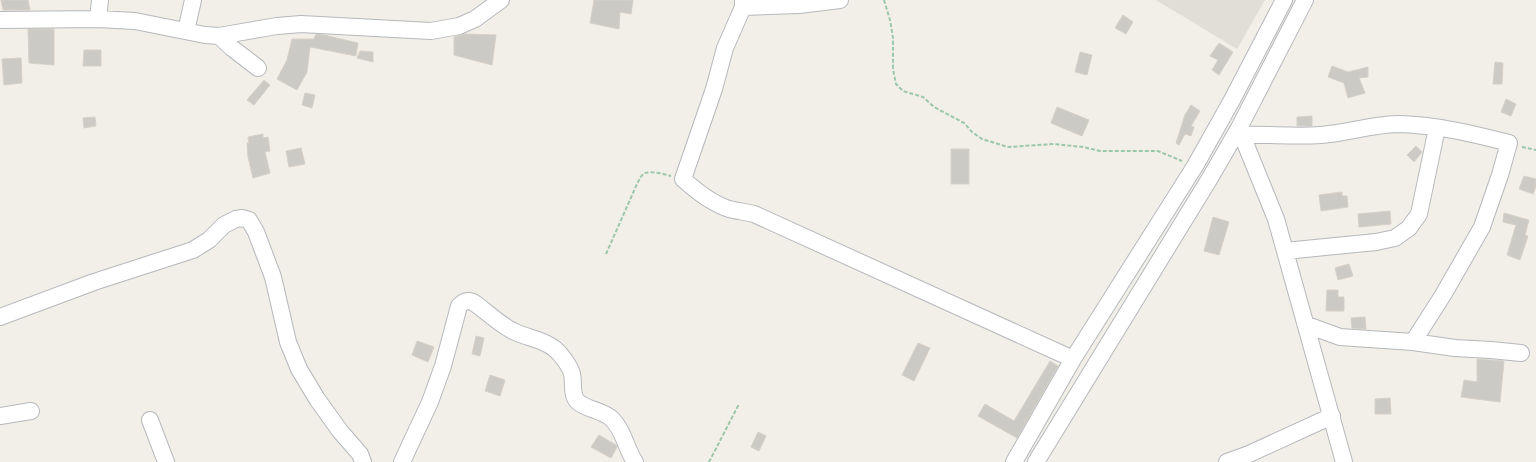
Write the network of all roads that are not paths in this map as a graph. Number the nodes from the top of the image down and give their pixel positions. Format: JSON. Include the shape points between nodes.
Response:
{"nodes":[{"id":1,"x":100,"y":0,"type":"edge"},
{"id":2,"x":194,"y":0,"type":"edge"},
{"id":3,"x":501,"y":0,"type":"edge"},
{"id":4,"x":840,"y":0,"type":"edge"},
{"id":5,"x":1284,"y":0,"type":"edge"},
{"id":6,"x":1305,"y":0,"type":"edge"},
{"id":7,"x":743,"y":4,"type":"edge"},
{"id":8,"x":98,"y":19,"type":"junction"},
{"id":9,"x":0,"y":20,"type":"edge"},
{"id":10,"x":186,"y":31,"type":"junction"},
{"id":11,"x":219,"y":36,"type":"junction"},
{"id":12,"x":258,"y":68,"type":"dead end"},
{"id":13,"x":1437,"y":128,"type":"junction"},
{"id":14,"x":1241,"y":131,"type":"junction"},
{"id":15,"x":1285,"y":250,"type":"junction"},
{"id":16,"x":0,"y":317,"type":"edge"},
{"id":17,"x":1307,"y":325,"type":"junction"},
{"id":18,"x":1413,"y":342,"type":"junction"},
{"id":19,"x":1521,"y":353,"type":"dead end"},
{"id":20,"x":1073,"y":359,"type":"junction"},
{"id":21,"x":31,"y":411,"type":"dead end"},
{"id":22,"x":0,"y":416,"type":"edge"},
{"id":23,"x":1332,"y":416,"type":"junction"},
{"id":24,"x":150,"y":420,"type":"dead end"},
{"id":25,"x":1039,"y":459,"type":"edge"},
{"id":26,"x":166,"y":462,"type":"edge"},
{"id":27,"x":363,"y":462,"type":"edge"},
{"id":28,"x":402,"y":462,"type":"edge"},
{"id":29,"x":635,"y":462,"type":"edge"},
{"id":30,"x":1014,"y":462,"type":"edge"},
{"id":31,"x":1227,"y":462,"type":"edge"},
{"id":32,"x":1344,"y":462,"type":"edge"}],
"edges":[{"from":1,"to":8,"type":"street"},
{"from":2,"to":10,"type":"street"},
{"from":3,"to":11,"type":"street","via":[[459,26],[431,31],[301,24]]},
{"from":4,"to":7,"type":"street","via":[[799,5]]},
{"from":5,"to":20,"type":"street","via":[[1195,166]]},
{"from":6,"to":14,"type":"street"},
{"from":7,"to":20,"type":"street","via":[[724,48],[714,89],[683,179],[714,203],[754,214]]},
{"from":8,"to":9,"type":"street"},
{"from":8,"to":10,"type":"street","via":[[135,21]]},
{"from":10,"to":11,"type":"street"},
{"from":11,"to":12,"type":"street"},
{"from":13,"to":14,"type":"street","via":[[1400,124],[1373,125],[1323,135]]},
{"from":13,"to":15,"type":"street","via":[[1419,214],[1409,228],[1395,238],[1376,242]]},
{"from":13,"to":18,"type":"street","via":[[1509,143],[1482,227]]},
{"from":14,"to":15,"type":"street","via":[[1276,219]]},
{"from":14,"to":25,"type":"street"},
{"from":15,"to":17,"type":"street"},
{"from":16,"to":27,"type":"street","via":[[94,282],[193,250],[209,240],[224,225],[236,219],[249,220],[273,277],[288,342],[299,368],[317,399],[360,454]]},
{"from":17,"to":18,"type":"street","via":[[1340,337]]},
{"from":17,"to":23,"type":"street"},
{"from":18,"to":19,"type":"street"},
{"from":20,"to":30,"type":"street"},
{"from":21,"to":22,"type":"street"},
{"from":23,"to":31,"type":"street"},
{"from":23,"to":32,"type":"street"},
{"from":24,"to":26,"type":"street"},
{"from":28,"to":29,"type":"street","via":[[430,402],[443,366],[459,306],[463,301],[473,302],[512,331],[545,342],[556,349],[572,373],[577,401],[612,419],[623,434]]}]}
